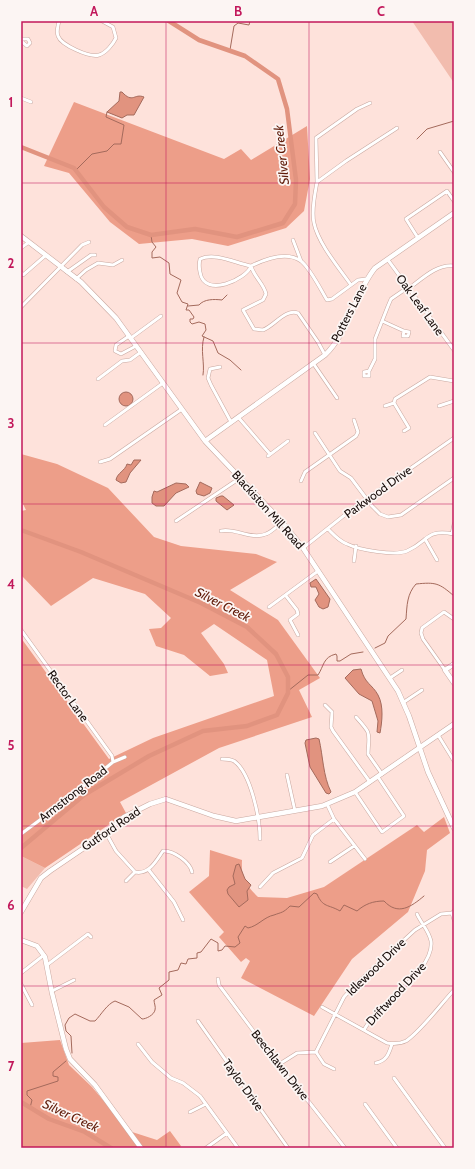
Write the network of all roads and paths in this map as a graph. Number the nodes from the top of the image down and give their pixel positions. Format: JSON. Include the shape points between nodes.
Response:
{"nodes":[{"id":1,"x":59,"y":21,"type":"edge"},
{"id":2,"x":102,"y":21,"type":"edge"},
{"id":3,"x":21,"y":98,"type":"edge"},
{"id":4,"x":31,"y":102,"type":"dead end"},
{"id":5,"x":370,"y":103,"type":"dead end"},
{"id":6,"x":397,"y":128,"type":"dead end"},
{"id":7,"x":440,"y":152,"type":"dead end"},
{"id":8,"x":454,"y":172,"type":"edge"},
{"id":9,"x":318,"y":182,"type":"junction"},
{"id":10,"x":454,"y":201,"type":"edge"},
{"id":11,"x":454,"y":213,"type":"edge"},
{"id":12,"x":21,"y":236,"type":"edge"},
{"id":13,"x":418,"y":238,"type":"junction"},
{"id":14,"x":292,"y":240,"type":"dead end"},
{"id":15,"x":29,"y":242,"type":"junction"},
{"id":16,"x":89,"y":242,"type":"dead end"},
{"id":17,"x":21,"y":248,"type":"edge"},
{"id":18,"x":46,"y":255,"type":"junction"},
{"id":19,"x":96,"y":255,"type":"dead end"},
{"id":20,"x":122,"y":260,"type":"dead end"},
{"id":21,"x":388,"y":260,"type":"junction"},
{"id":22,"x":301,"y":262,"type":"junction"},
{"id":23,"x":251,"y":266,"type":"junction"},
{"id":24,"x":454,"y":266,"type":"edge"},
{"id":25,"x":61,"y":267,"type":"junction"},
{"id":26,"x":21,"y":272,"type":"edge"},
{"id":27,"x":67,"y":272,"type":"junction"},
{"id":28,"x":76,"y":279,"type":"junction"},
{"id":29,"x":366,"y":279,"type":"junction"},
{"id":30,"x":350,"y":285,"type":"junction"},
{"id":31,"x":408,"y":288,"type":"junction"},
{"id":32,"x":21,"y":306,"type":"edge"},
{"id":33,"x":162,"y":316,"type":"dead end"},
{"id":34,"x":382,"y":321,"type":"junction"},
{"id":35,"x":404,"y":331,"type":"dead end"},
{"id":36,"x":130,"y":337,"type":"junction"},
{"id":37,"x":137,"y":346,"type":"junction"},
{"id":38,"x":454,"y":350,"type":"edge"},
{"id":39,"x":141,"y":352,"type":"junction"},
{"id":40,"x":324,"y":355,"type":"junction"},
{"id":41,"x":313,"y":363,"type":"junction"},
{"id":42,"x":220,"y":367,"type":"dead end"},
{"id":43,"x":369,"y":371,"type":"dead end"},
{"id":44,"x":98,"y":380,"type":"dead end"},
{"id":45,"x":454,"y":381,"type":"edge"},
{"id":46,"x":163,"y":383,"type":"junction"},
{"id":47,"x":337,"y":398,"type":"dead end"},
{"id":48,"x":454,"y":401,"type":"edge"},
{"id":49,"x":394,"y":403,"type":"junction"},
{"id":50,"x":385,"y":406,"type":"dead end"},
{"id":51,"x":439,"y":406,"type":"dead end"},
{"id":52,"x":182,"y":409,"type":"junction"},
{"id":53,"x":238,"y":417,"type":"junction"},
{"id":54,"x":354,"y":420,"type":"dead end"},
{"id":55,"x":231,"y":422,"type":"junction"},
{"id":56,"x":105,"y":425,"type":"dead end"},
{"id":57,"x":404,"y":431,"type":"dead end"},
{"id":58,"x":314,"y":433,"type":"dead end"},
{"id":59,"x":454,"y":438,"type":"edge"},
{"id":60,"x":205,"y":441,"type":"junction"},
{"id":61,"x":288,"y":441,"type":"dead end"},
{"id":62,"x":329,"y":454,"type":"junction"},
{"id":63,"x":100,"y":462,"type":"dead end"},
{"id":64,"x":240,"y":478,"type":"junction"},
{"id":65,"x":454,"y":478,"type":"edge"},
{"id":66,"x":301,"y":481,"type":"dead end"},
{"id":67,"x":367,"y":499,"type":"junction"},
{"id":68,"x":176,"y":521,"type":"dead end"},
{"id":69,"x":282,"y":522,"type":"junction"},
{"id":70,"x":454,"y":524,"type":"edge"},
{"id":71,"x":328,"y":529,"type":"junction"},
{"id":72,"x":221,"y":531,"type":"dead end"},
{"id":73,"x":453,"y":534,"type":"edge"},
{"id":74,"x":425,"y":539,"type":"junction"},
{"id":75,"x":356,"y":546,"type":"junction"},
{"id":76,"x":303,"y":548,"type":"junction"},
{"id":77,"x":437,"y":560,"type":"dead end"},
{"id":78,"x":354,"y":561,"type":"dead end"},
{"id":79,"x":318,"y":571,"type":"junction"},
{"id":80,"x":286,"y":596,"type":"junction"},
{"id":81,"x":269,"y":607,"type":"dead end"},
{"id":82,"x":454,"y":619,"type":"edge"},
{"id":83,"x":21,"y":630,"type":"edge"},
{"id":84,"x":298,"y":635,"type":"dead end"},
{"id":85,"x":454,"y":664,"type":"edge"},
{"id":86,"x":402,"y":670,"type":"dead end"},
{"id":87,"x":445,"y":670,"type":"junction"},
{"id":88,"x":390,"y":678,"type":"junction"},
{"id":89,"x":454,"y":683,"type":"edge"},
{"id":90,"x":422,"y":690,"type":"dead end"},
{"id":91,"x":404,"y":702,"type":"junction"},
{"id":92,"x":324,"y":705,"type":"dead end"},
{"id":93,"x":356,"y":717,"type":"dead end"},
{"id":94,"x":454,"y":724,"type":"edge"},
{"id":95,"x":438,"y":735,"type":"junction"},
{"id":96,"x":419,"y":748,"type":"junction"},
{"id":97,"x":125,"y":757,"type":"dead end"},
{"id":98,"x":222,"y":759,"type":"dead end"},
{"id":99,"x":454,"y":761,"type":"edge"},
{"id":100,"x":113,"y":762,"type":"junction"},
{"id":101,"x":287,"y":775,"type":"dead end"},
{"id":102,"x":380,"y":775,"type":"junction"},
{"id":103,"x":370,"y":782,"type":"junction"},
{"id":104,"x":355,"y":792,"type":"junction"},
{"id":105,"x":327,"y":804,"type":"junction"},
{"id":106,"x":295,"y":811,"type":"junction"},
{"id":107,"x":257,"y":818,"type":"junction"},
{"id":108,"x":334,"y":819,"type":"junction"},
{"id":109,"x":454,"y":828,"type":"edge"},
{"id":110,"x":106,"y":832,"type":"junction"},
{"id":111,"x":21,"y":834,"type":"edge"},
{"id":112,"x":260,"y":839,"type":"dead end"},
{"id":113,"x":354,"y":846,"type":"junction"},
{"id":114,"x":365,"y":860,"type":"dead end"},
{"id":115,"x":330,"y":862,"type":"dead end"},
{"id":116,"x":148,"y":869,"type":"junction"},
{"id":117,"x":135,"y":872,"type":"junction"},
{"id":118,"x":192,"y":872,"type":"dead end"},
{"id":119,"x":126,"y":881,"type":"dead end"},
{"id":120,"x":260,"y":887,"type":"dead end"},
{"id":121,"x":21,"y":912,"type":"edge"},
{"id":122,"x":453,"y":912,"type":"edge"},
{"id":123,"x":417,"y":914,"type":"dead end"},
{"id":124,"x":183,"y":920,"type":"dead end"},
{"id":125,"x":454,"y":920,"type":"edge"},
{"id":126,"x":422,"y":925,"type":"junction"},
{"id":127,"x":91,"y":937,"type":"dead end"},
{"id":128,"x":21,"y":940,"type":"edge"},
{"id":129,"x":44,"y":955,"type":"junction"},
{"id":130,"x":47,"y":965,"type":"junction"},
{"id":131,"x":21,"y":973,"type":"edge"},
{"id":132,"x":74,"y":980,"type":"dead end"},
{"id":133,"x":218,"y":980,"type":"dead end"},
{"id":134,"x":21,"y":984,"type":"edge"},
{"id":135,"x":454,"y":990,"type":"edge"},
{"id":136,"x":52,"y":991,"type":"junction"},
{"id":137,"x":32,"y":1005,"type":"dead end"},
{"id":138,"x":322,"y":1007,"type":"dead end"},
{"id":139,"x":335,"y":1014,"type":"junction"},
{"id":140,"x":198,"y":1022,"type":"dead end"},
{"id":141,"x":364,"y":1030,"type":"junction"},
{"id":142,"x":138,"y":1044,"type":"dead end"},
{"id":143,"x":392,"y":1044,"type":"junction"},
{"id":144,"x":316,"y":1052,"type":"junction"},
{"id":145,"x":376,"y":1063,"type":"dead end"},
{"id":146,"x":278,"y":1065,"type":"junction"},
{"id":147,"x":334,"y":1069,"type":"dead end"},
{"id":148,"x":394,"y":1078,"type":"dead end"},
{"id":149,"x":206,"y":1104,"type":"junction"},
{"id":150,"x":365,"y":1104,"type":"dead end"},
{"id":151,"x":190,"y":1112,"type":"dead end"},
{"id":152,"x":227,"y":1133,"type":"junction"},
{"id":153,"x":141,"y":1148,"type":"edge"},
{"id":154,"x":206,"y":1148,"type":"edge"},
{"id":155,"x":238,"y":1148,"type":"edge"},
{"id":156,"x":288,"y":1148,"type":"edge"},
{"id":157,"x":345,"y":1148,"type":"edge"},
{"id":158,"x":398,"y":1148,"type":"edge"},
{"id":159,"x":445,"y":1148,"type":"edge"}],
"edges":[{"from":1,"to":2,"type":"street","via":[[57,33],[61,41],[95,56],[102,54],[116,38],[113,27]]},
{"from":3,"to":4,"type":"street"},
{"from":5,"to":9,"type":"street","via":[[352,112],[316,138]]},
{"from":6,"to":9,"type":"street"},
{"from":7,"to":8,"type":"street"},
{"from":9,"to":30,"type":"street","via":[[314,195],[314,222],[322,242]]},
{"from":10,"to":13,"type":"street","via":[[447,191],[406,219]]},
{"from":11,"to":13,"type":"main road","name":"Potters Lane"},
{"from":12,"to":15,"type":"main road","name":"Blackiston Mill Road"},
{"from":13,"to":21,"type":"main road","name":"Potters Lane"},
{"from":14,"to":22,"type":"street"},
{"from":15,"to":17,"type":"street"},
{"from":15,"to":18,"type":"main road","name":"Blackiston Mill Road"},
{"from":16,"to":25,"type":"street","via":[[82,245]]},
{"from":18,"to":25,"type":"main road","name":"Blackiston Mill Road"},
{"from":18,"to":26,"type":"street","via":[[23,275]]},
{"from":19,"to":27,"type":"street","via":[[91,255]]},
{"from":20,"to":28,"type":"street","via":[[113,266],[98,263]]},
{"from":21,"to":29,"type":"main road","name":"Potters Lane","via":[[375,268]]},
{"from":21,"to":31,"type":"street","name":"Oak Leaf Lane"},
{"from":22,"to":23,"type":"street","via":[[280,256]]},
{"from":22,"to":30,"type":"street","via":[[327,300]]},
{"from":23,"to":23,"type":"street","via":[[218,257],[204,257],[199,263],[202,280],[212,286],[224,285],[250,270]]},
{"from":23,"to":40,"type":"street","via":[[253,274],[264,287],[266,294],[262,300],[242,310],[254,329],[267,329],[289,312],[298,313]]},
{"from":24,"to":31,"type":"street","via":[[441,266]]},
{"from":25,"to":27,"type":"main road","name":"Blackiston Mill Road"},
{"from":25,"to":32,"type":"street"},
{"from":27,"to":28,"type":"main road","name":"Blackiston Mill Road"},
{"from":28,"to":36,"type":"main road","name":"Blackiston Mill Road","via":[[116,318]]},
{"from":29,"to":30,"type":"street","via":[[361,278]]},
{"from":29,"to":40,"type":"main road","name":"Potters Lane","via":[[338,340]]},
{"from":31,"to":34,"type":"street","via":[[391,299]]},
{"from":31,"to":38,"type":"street","name":"Oak Leaf Lane"},
{"from":33,"to":36,"type":"street"},
{"from":34,"to":35,"type":"street"},
{"from":34,"to":43,"type":"street","via":[[375,339],[375,359]]},
{"from":36,"to":37,"type":"main road","name":"Blackiston Mill Road"},
{"from":36,"to":37,"type":"street","via":[[116,345],[115,350],[121,354]]},
{"from":37,"to":39,"type":"main road","name":"Blackiston Mill Road"},
{"from":39,"to":44,"type":"street","via":[[130,360],[122,361]]},
{"from":39,"to":46,"type":"main road","name":"Blackiston Mill Road"},
{"from":40,"to":41,"type":"main road","name":"Potters Lane"},
{"from":41,"to":47,"type":"street"},
{"from":41,"to":53,"type":"main road","name":"Potters Lane"},
{"from":42,"to":55,"type":"street","via":[[210,368],[208,378]]},
{"from":45,"to":49,"type":"street","via":[[430,377],[395,399]]},
{"from":46,"to":52,"type":"main road","name":"Blackiston Mill Road"},
{"from":46,"to":56,"type":"street"},
{"from":48,"to":51,"type":"street"},
{"from":49,"to":50,"type":"street"},
{"from":49,"to":57,"type":"street","via":[[409,428]]},
{"from":52,"to":60,"type":"main road","name":"Blackiston Mill Road"},
{"from":52,"to":63,"type":"street","via":[[110,459]]},
{"from":53,"to":55,"type":"main road","name":"Potters Lane"},
{"from":53,"to":61,"type":"street","via":[[269,455]]},
{"from":54,"to":62,"type":"street","via":[[358,427],[356,436]]},
{"from":55,"to":60,"type":"main road","name":"Potters Lane"},
{"from":58,"to":62,"type":"street"},
{"from":59,"to":67,"type":"street","name":"Parkwood Drive"},
{"from":60,"to":64,"type":"main road","name":"Blackiston Mill Road"},
{"from":62,"to":66,"type":"street","via":[[305,472]]},
{"from":62,"to":67,"type":"street","via":[[340,471],[351,478]]},
{"from":64,"to":68,"type":"street"},
{"from":64,"to":69,"type":"main road","name":"Blackiston Mill Road"},
{"from":65,"to":67,"type":"street","via":[[401,515],[394,517],[380,514]]},
{"from":67,"to":71,"type":"street","name":"Parkwood Drive"},
{"from":69,"to":72,"type":"street","via":[[265,534],[254,536],[228,530]]},
{"from":69,"to":76,"type":"main road","name":"Blackiston Mill Road"},
{"from":70,"to":73,"type":"street"},
{"from":71,"to":75,"type":"street","via":[[339,540]]},
{"from":71,"to":76,"type":"street","name":"Parkwood Drive"},
{"from":73,"to":74,"type":"street","via":[[439,532]]},
{"from":74,"to":75,"type":"street","via":[[399,553]]},
{"from":74,"to":77,"type":"street"},
{"from":75,"to":78,"type":"street"},
{"from":76,"to":79,"type":"main road","name":"Blackiston Mill Road"},
{"from":79,"to":80,"type":"street"},
{"from":79,"to":88,"type":"main road","name":"Blackiston Mill Road"},
{"from":80,"to":81,"type":"street"},
{"from":80,"to":84,"type":"street","via":[[297,610],[298,614],[290,620]]},
{"from":82,"to":87,"type":"street","via":[[447,612],[442,614],[422,628],[421,633]]},
{"from":83,"to":100,"type":"street","name":"Rector Lane","via":[[112,756]]},
{"from":85,"to":87,"type":"main road"},
{"from":86,"to":88,"type":"street"},
{"from":87,"to":89,"type":"main road"},
{"from":88,"to":91,"type":"main road","name":"Blackiston Mill Road"},
{"from":90,"to":91,"type":"street"},
{"from":91,"to":96,"type":"main road","name":"Blackiston Mill Road"},
{"from":92,"to":103,"type":"street","via":[[332,712],[333,732]]},
{"from":93,"to":102,"type":"street","via":[[366,728],[370,741],[368,754]]},
{"from":94,"to":95,"type":"main road","name":"Gutford Road"},
{"from":95,"to":96,"type":"main road","name":"Gutford Road"},
{"from":95,"to":99,"type":"street"},
{"from":96,"to":102,"type":"main road","name":"Gutford Road"},
{"from":96,"to":109,"type":"main road","name":"Blackiston Mill Road"},
{"from":97,"to":100,"type":"street","name":"Armstrong Road"},
{"from":98,"to":107,"type":"street","via":[[234,761],[245,774]]},
{"from":100,"to":111,"type":"street","name":"Armstrong Road"},
{"from":101,"to":106,"type":"street"},
{"from":102,"to":103,"type":"main road","name":"Gutford Road"},
{"from":102,"to":104,"type":"street","via":[[404,816],[382,832]]},
{"from":103,"to":104,"type":"main road","name":"Gutford Road"},
{"from":104,"to":105,"type":"main road","name":"Gutford Road"},
{"from":105,"to":106,"type":"main road","name":"Gutford Road"},
{"from":105,"to":108,"type":"street"},
{"from":106,"to":107,"type":"main road","name":"Gutford Road"},
{"from":107,"to":110,"type":"main road","name":"Gutford Road","via":[[230,820],[166,799],[124,817]]},
{"from":107,"to":112,"type":"street"},
{"from":108,"to":113,"type":"street"},
{"from":108,"to":120,"type":"street","via":[[313,835],[302,858],[273,874]]},
{"from":110,"to":117,"type":"street","via":[[116,851]]},
{"from":110,"to":121,"type":"main road","name":"Gutford Road","via":[[41,878]]},
{"from":113,"to":114,"type":"street"},
{"from":113,"to":115,"type":"street"},
{"from":116,"to":117,"type":"street"},
{"from":116,"to":118,"type":"street","via":[[163,851],[167,850],[191,866]]},
{"from":116,"to":124,"type":"street","via":[[174,902]]},
{"from":117,"to":119,"type":"street"},
{"from":122,"to":125,"type":"street"},
{"from":122,"to":126,"type":"street","name":"Idlewood Drive","via":[[441,914]]},
{"from":123,"to":126,"type":"street","name":"Driftwood Drive"},
{"from":126,"to":139,"type":"street","name":"Idlewood Drive","via":[[356,984],[344,997]]},
{"from":126,"to":141,"type":"street","name":"Driftwood Drive","via":[[428,932],[431,942],[428,960],[420,971],[373,1016]]},
{"from":127,"to":130,"type":"street","via":[[88,934]]},
{"from":128,"to":129,"type":"main road","via":[[37,946]]},
{"from":129,"to":130,"type":"main road"},
{"from":129,"to":131,"type":"street"},
{"from":130,"to":136,"type":"main road"},
{"from":132,"to":136,"type":"street"},
{"from":133,"to":146,"type":"street","name":"Beechlawn Drive","via":[[219,985]]},
{"from":134,"to":137,"type":"street"},
{"from":135,"to":143,"type":"street","via":[[406,1041]]},
{"from":136,"to":153,"type":"main road","via":[[70,1059],[95,1085]]},
{"from":138,"to":139,"type":"street"},
{"from":139,"to":141,"type":"street"},
{"from":139,"to":144,"type":"street","name":"Idlewood Drive"},
{"from":140,"to":156,"type":"street","name":"Taylor Drive"},
{"from":141,"to":143,"type":"street"},
{"from":142,"to":149,"type":"street","via":[[152,1062],[171,1078],[191,1087]]},
{"from":143,"to":145,"type":"street","via":[[386,1058]]},
{"from":144,"to":146,"type":"street","via":[[297,1053]]},
{"from":144,"to":147,"type":"street","via":[[324,1064]]},
{"from":146,"to":157,"type":"street","name":"Beechlawn Drive"},
{"from":148,"to":159,"type":"street"},
{"from":149,"to":151,"type":"street"},
{"from":149,"to":152,"type":"street"},
{"from":150,"to":158,"type":"street"},
{"from":152,"to":154,"type":"street"},
{"from":152,"to":155,"type":"street"}]}
